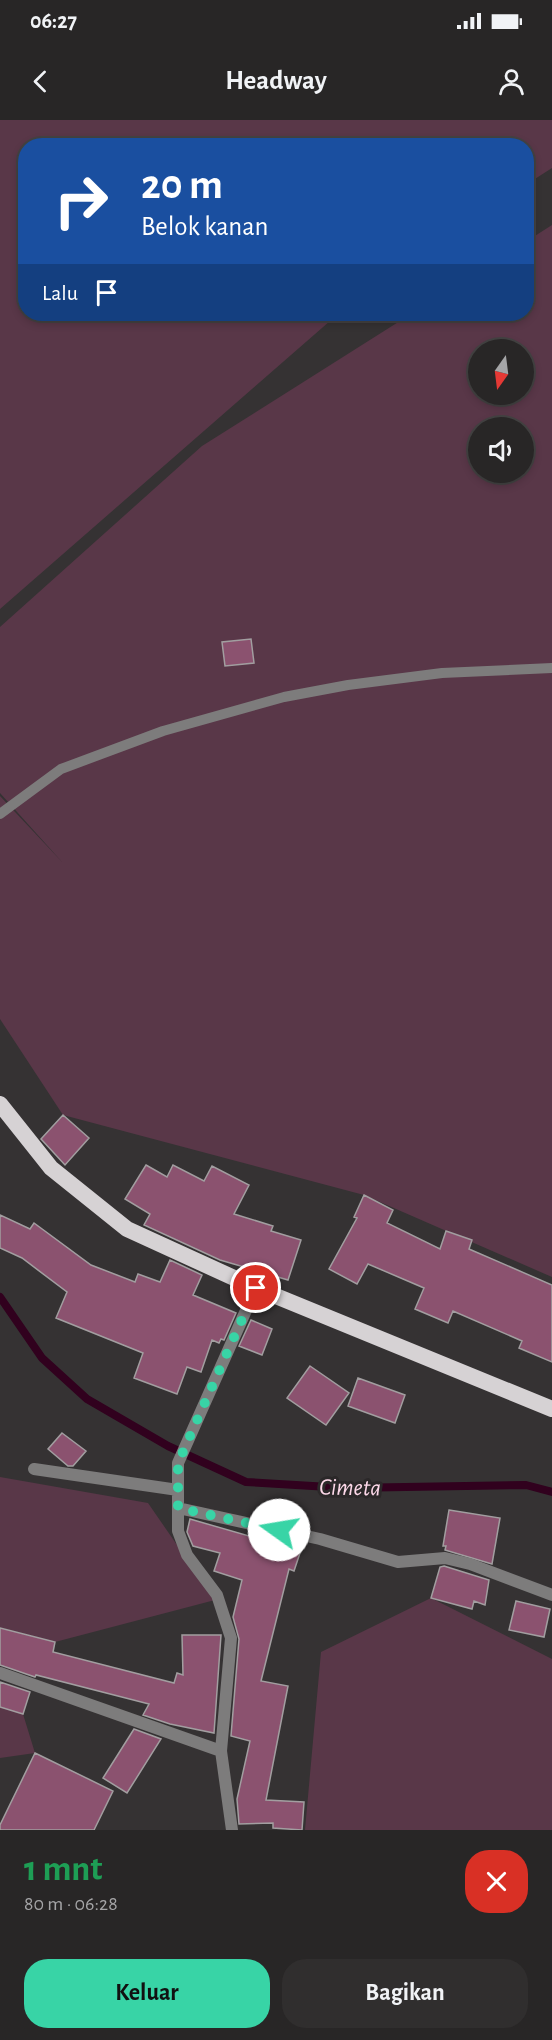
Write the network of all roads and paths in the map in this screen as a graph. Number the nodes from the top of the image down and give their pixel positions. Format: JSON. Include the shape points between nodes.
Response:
{"nodes":[{"id":1,"x":552,"y":668,"type":"edge"},
{"id":2,"x":0,"y":814,"type":"edge"},
{"id":3,"x":0,"y":1104,"type":"edge"},
{"id":4,"x":256,"y":1288,"type":"junction"},
{"id":5,"x":552,"y":1409,"type":"edge"},
{"id":6,"x":34,"y":1469,"type":"dead end"},
{"id":7,"x":178,"y":1490,"type":"junction"},
{"id":8,"x":178,"y":1508,"type":"junction"},
{"id":9,"x":552,"y":1596,"type":"edge"},
{"id":10,"x":0,"y":1673,"type":"edge"},
{"id":11,"x":221,"y":1751,"type":"junction"},
{"id":12,"x":232,"y":1830,"type":"edge"}],
"edges":[{"from":1,"to":2,"type":"lane","via":[[442,673],[284,697],[163,731],[61,769]]},
{"from":3,"to":4,"type":"highway","via":[[51,1168],[127,1229]]},
{"from":4,"to":5,"type":"highway"},
{"from":4,"to":7,"type":"street","via":[[178,1463]]},
{"from":6,"to":7,"type":"street"},
{"from":7,"to":8,"type":"street"},
{"from":8,"to":9,"type":"street","via":[[320,1539],[398,1562],[445,1558],[497,1573]]},
{"from":8,"to":11,"type":"street","via":[[178,1531],[184,1547],[216,1595],[231,1638]]},
{"from":10,"to":11,"type":"street"},
{"from":11,"to":12,"type":"street"}]}
